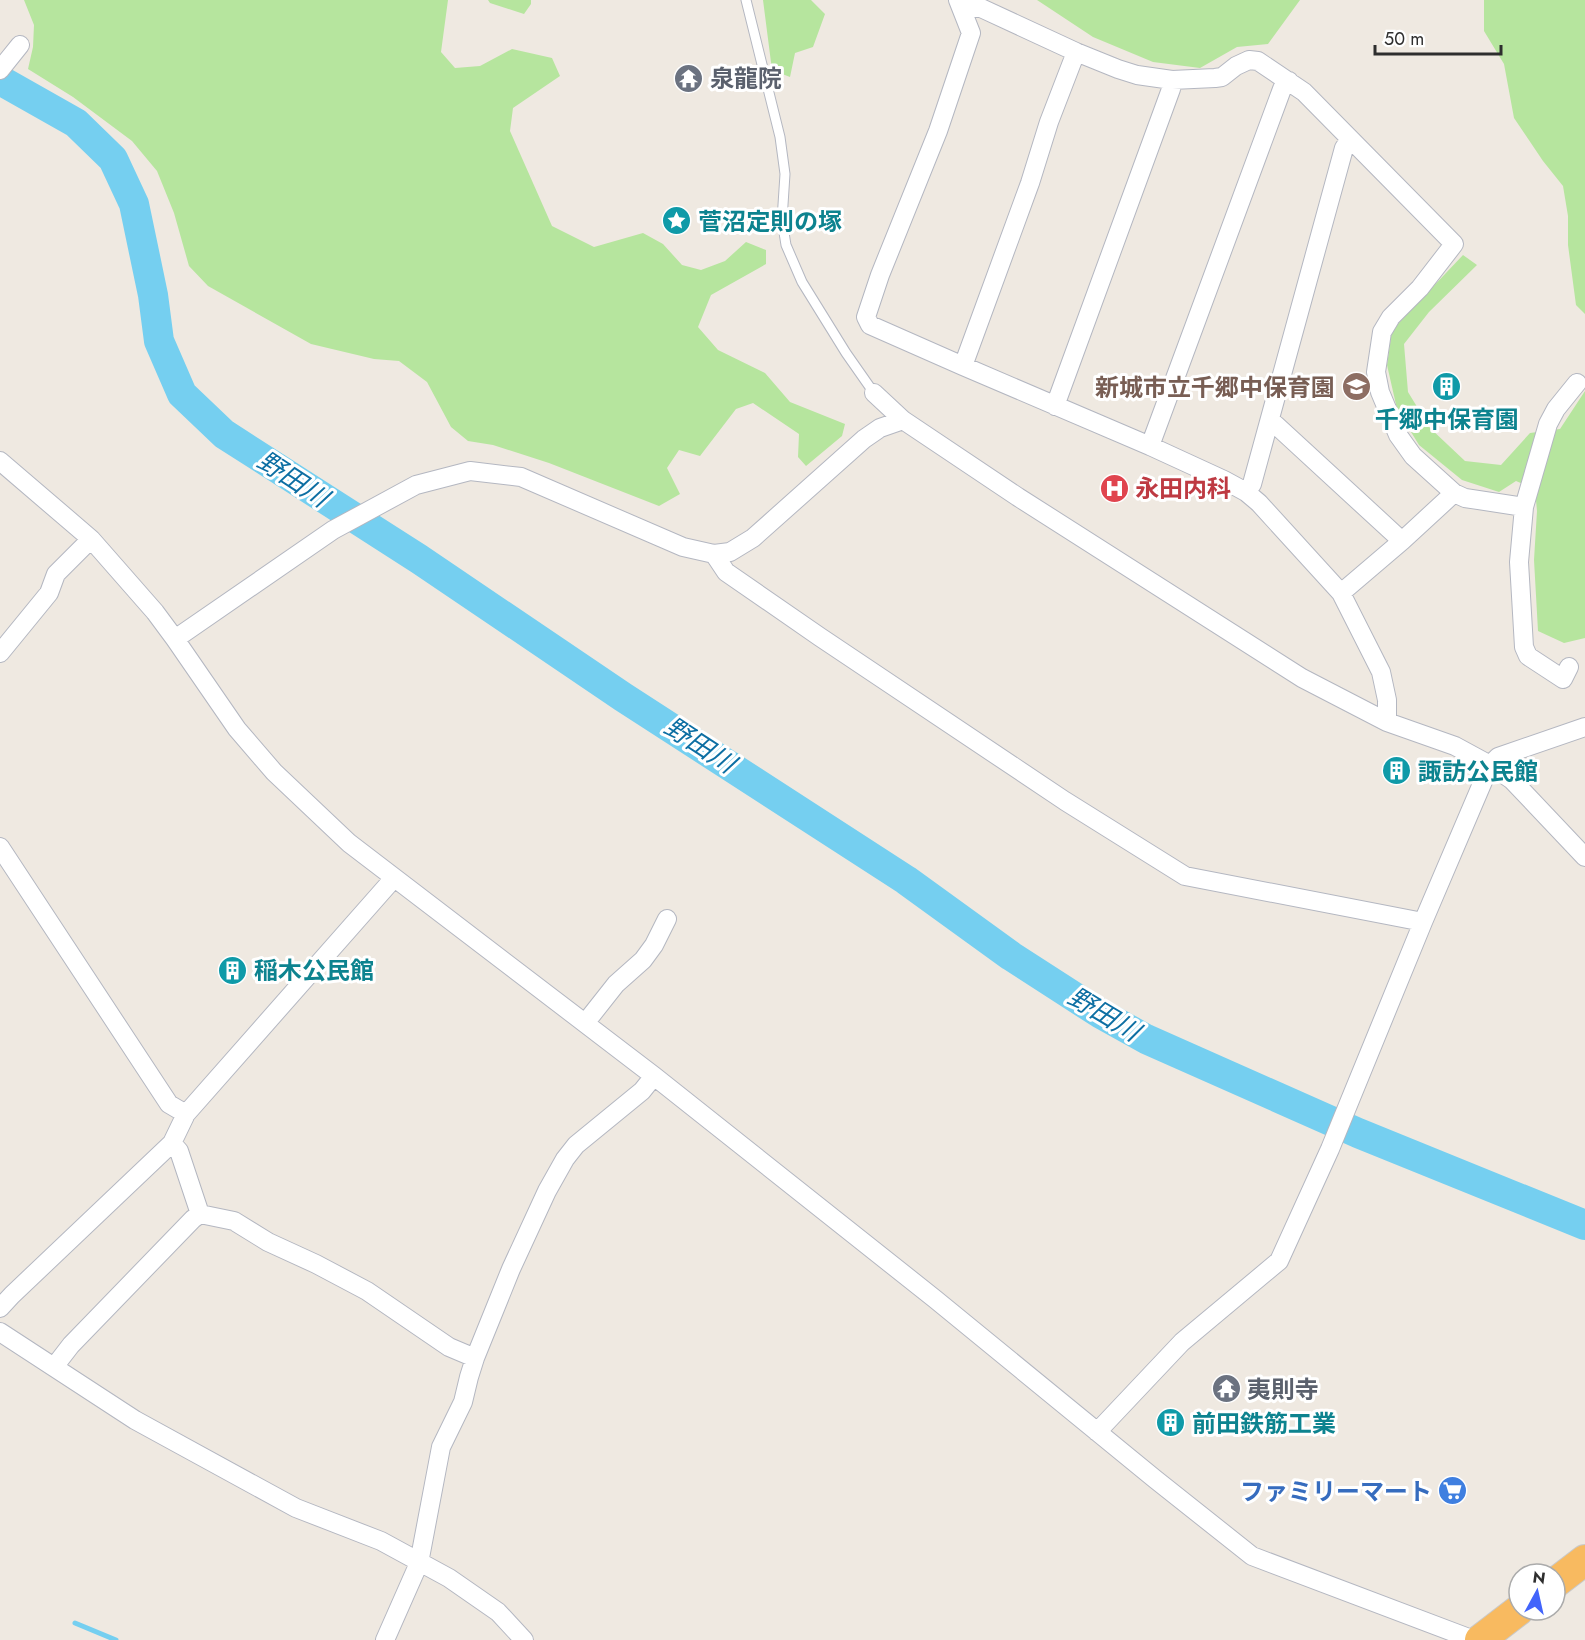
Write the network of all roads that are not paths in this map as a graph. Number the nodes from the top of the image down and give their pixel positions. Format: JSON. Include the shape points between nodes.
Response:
{"nodes":[{"id":1,"x":747,"y":0,"type":"edge"},
{"id":2,"x":960,"y":3,"type":"edge"},
{"id":3,"x":20,"y":45,"type":"dead end"},
{"id":4,"x":1076,"y":52,"type":"junction"},
{"id":5,"x":0,"y":70,"type":"edge"},
{"id":6,"x":1172,"y":80,"type":"junction"},
{"id":7,"x":1289,"y":81,"type":"junction"},
{"id":8,"x":1350,"y":139,"type":"junction"},
{"id":9,"x":963,"y":366,"type":"junction"},
{"id":10,"x":1577,"y":382,"type":"dead end"},
{"id":11,"x":874,"y":393,"type":"joint"},
{"id":12,"x":1055,"y":406,"type":"junction"},
{"id":13,"x":903,"y":420,"type":"junction"},
{"id":14,"x":1269,"y":423,"type":"junction"},
{"id":15,"x":1150,"y":446,"type":"junction"},
{"id":16,"x":0,"y":461,"type":"edge"},
{"id":17,"x":1246,"y":492,"type":"junction"},
{"id":18,"x":1454,"y":493,"type":"junction"},
{"id":19,"x":1524,"y":507,"type":"junction"},
{"id":20,"x":91,"y":539,"type":"junction"},
{"id":21,"x":1402,"y":542,"type":"junction"},
{"id":22,"x":714,"y":554,"type":"junction"},
{"id":23,"x":1341,"y":593,"type":"junction"},
{"id":24,"x":175,"y":639,"type":"junction"},
{"id":25,"x":0,"y":653,"type":"edge"},
{"id":26,"x":1569,"y":667,"type":"dead end"},
{"id":27,"x":1387,"y":722,"type":"junction"},
{"id":28,"x":1585,"y":727,"type":"edge"},
{"id":29,"x":1490,"y":765,"type":"junction"},
{"id":30,"x":0,"y":847,"type":"edge"},
{"id":31,"x":1585,"y":857,"type":"edge"},
{"id":32,"x":394,"y":878,"type":"junction"},
{"id":33,"x":667,"y":919,"type":"dead end"},
{"id":34,"x":1423,"y":922,"type":"junction"},
{"id":35,"x":586,"y":1023,"type":"junction"},
{"id":36,"x":654,"y":1076,"type":"junction"},
{"id":37,"x":186,"y":1114,"type":"junction"},
{"id":38,"x":172,"y":1143,"type":"junction"},
{"id":39,"x":200,"y":1214,"type":"junction"},
{"id":40,"x":0,"y":1308,"type":"edge"},
{"id":41,"x":0,"y":1332,"type":"edge"},
{"id":42,"x":475,"y":1358,"type":"junction"},
{"id":43,"x":54,"y":1367,"type":"junction"},
{"id":44,"x":1097,"y":1432,"type":"junction"},
{"id":45,"x":1585,"y":1560,"type":"edge"},
{"id":46,"x":419,"y":1563,"type":"junction"},
{"id":47,"x":1567,"y":1574,"type":"edge"},
{"id":48,"x":1507,"y":1619,"type":"edge"},
{"id":49,"x":385,"y":1640,"type":"edge"},
{"id":50,"x":524,"y":1640,"type":"edge"},
{"id":51,"x":1474,"y":1640,"type":"edge"},
{"id":52,"x":1480,"y":1640,"type":"edge"}],
"edges":[{"from":1,"to":11,"type":"lane","via":[[780,137],[786,245],[802,282]]},
{"from":2,"to":4,"type":"street","via":[[981,8]]},
{"from":2,"to":9,"type":"street","via":[[970,33],[938,131],[866,317],[870,325]]},
{"from":3,"to":5,"type":"street"},
{"from":4,"to":6,"type":"street","via":[[1137,75]]},
{"from":4,"to":9,"type":"street"},
{"from":6,"to":7,"type":"street","via":[[1215,78],[1249,60],[1258,61]]},
{"from":6,"to":12,"type":"street"},
{"from":7,"to":8,"type":"street"},
{"from":7,"to":15,"type":"street","via":[[1282,89]]},
{"from":8,"to":14,"type":"street","via":[[1344,148]]},
{"from":8,"to":18,"type":"street","via":[[1454,244],[1420,288],[1391,317],[1382,332],[1376,372],[1398,435],[1413,456]]},
{"from":9,"to":12,"type":"street"},
{"from":10,"to":19,"type":"street","via":[[1548,424]]},
{"from":11,"to":13,"type":"street"},
{"from":12,"to":15,"type":"street"},
{"from":13,"to":22,"type":"street","via":[[864,439],[753,538],[730,552]]},
{"from":13,"to":27,"type":"street","via":[[1302,678]]},
{"from":14,"to":17,"type":"street","via":[[1252,484]]},
{"from":14,"to":21,"type":"street","via":[[1276,424]]},
{"from":15,"to":17,"type":"street"},
{"from":16,"to":20,"type":"street"},
{"from":17,"to":23,"type":"street"},
{"from":18,"to":19,"type":"street"},
{"from":18,"to":21,"type":"street"},
{"from":19,"to":26,"type":"street","via":[[1519,562],[1524,647],[1528,656],[1563,679]]},
{"from":20,"to":24,"type":"street"},
{"from":20,"to":25,"type":"street","via":[[56,574],[49,592]]},
{"from":21,"to":23,"type":"street"},
{"from":22,"to":24,"type":"street","via":[[683,547],[521,477],[470,471],[416,485],[333,530]]},
{"from":22,"to":34,"type":"street","via":[[726,572],[792,618],[1065,801],[1185,876]]},
{"from":23,"to":27,"type":"street","via":[[1381,672]]},
{"from":24,"to":32,"type":"street","via":[[237,729],[274,772],[349,843]]},
{"from":27,"to":29,"type":"street","via":[[1455,746]]},
{"from":28,"to":29,"type":"street","via":[[1498,757]]},
{"from":29,"to":31,"type":"street","via":[[1512,780]]},
{"from":29,"to":34,"type":"street"},
{"from":30,"to":37,"type":"street","via":[[169,1104]]},
{"from":32,"to":35,"type":"street"},
{"from":32,"to":37,"type":"street"},
{"from":33,"to":35,"type":"street","via":[[643,960],[616,984]]},
{"from":34,"to":44,"type":"street","via":[[1279,1261],[1182,1342]]},
{"from":35,"to":36,"type":"street"},
{"from":36,"to":42,"type":"street","via":[[642,1091],[576,1144],[565,1159],[511,1269]]},
{"from":36,"to":44,"type":"street"},
{"from":37,"to":38,"type":"street"},
{"from":38,"to":39,"type":"street"},
{"from":38,"to":40,"type":"street"},
{"from":39,"to":42,"type":"street","via":[[234,1221],[367,1291],[449,1347]]},
{"from":39,"to":43,"type":"street"},
{"from":41,"to":43,"type":"street"},
{"from":42,"to":46,"type":"street","via":[[463,1402],[441,1447]]},
{"from":43,"to":46,"type":"street","via":[[135,1420],[296,1508],[381,1541]]},
{"from":44,"to":51,"type":"street","via":[[1252,1556]]},
{"from":45,"to":47,"type":"highway"},
{"from":46,"to":49,"type":"street"},
{"from":46,"to":50,"type":"street","via":[[449,1578],[498,1612]]},
{"from":48,"to":52,"type":"highway"}]}
